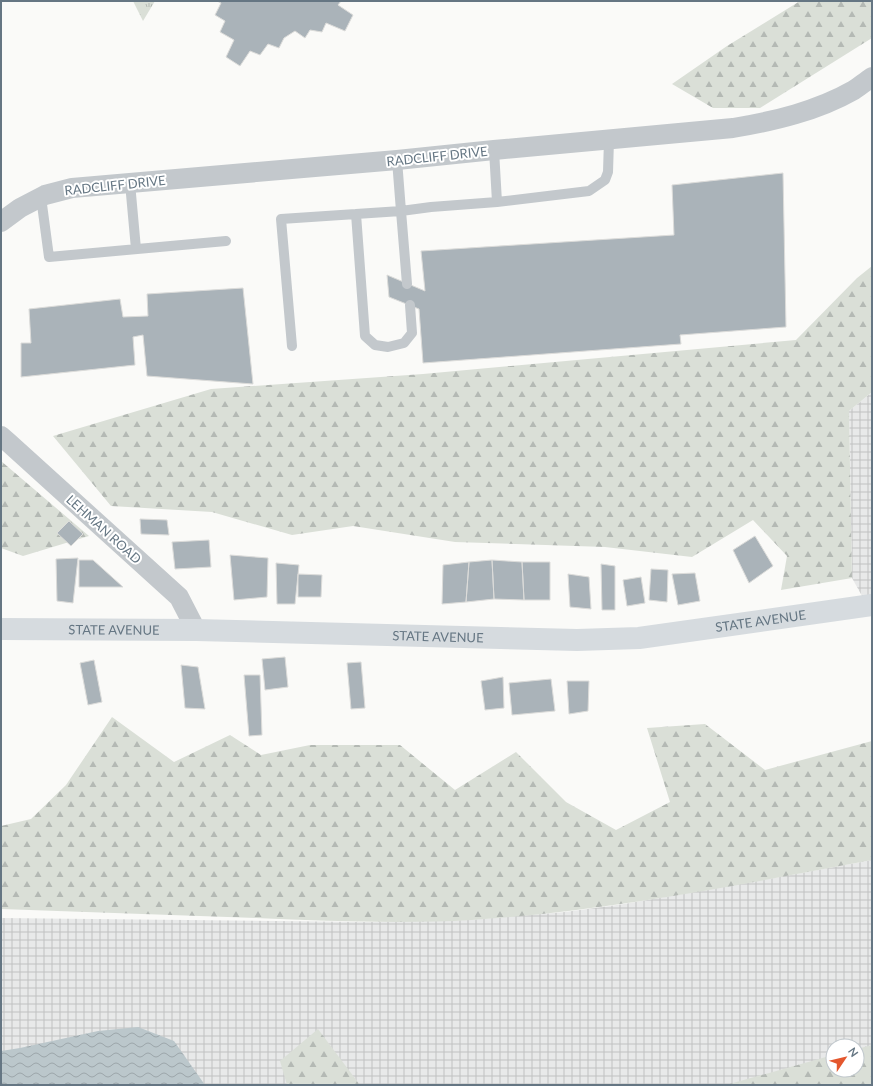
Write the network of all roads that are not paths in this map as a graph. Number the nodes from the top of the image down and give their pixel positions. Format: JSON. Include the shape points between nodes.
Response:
{"nodes":[{"id":1,"x":872,"y":77,"type":"edge"},
{"id":2,"x":609,"y":140,"type":"junction"},
{"id":3,"x":494,"y":150,"type":"junction"},
{"id":4,"x":398,"y":160,"type":"junction"},
{"id":5,"x":130,"y":183,"type":"junction"},
{"id":6,"x":41,"y":197,"type":"junction"},
{"id":7,"x":497,"y":202,"type":"junction"},
{"id":8,"x":401,"y":211,"type":"junction"},
{"id":9,"x":356,"y":214,"type":"junction"},
{"id":10,"x":1,"y":222,"type":"edge"},
{"id":11,"x":226,"y":241,"type":"dead end"},
{"id":12,"x":136,"y":249,"type":"junction"},
{"id":13,"x":407,"y":284,"type":"dead end"},
{"id":14,"x":410,"y":305,"type":"dead end"},
{"id":15,"x":292,"y":346,"type":"dead end"},
{"id":16,"x":1,"y":436,"type":"edge"},
{"id":17,"x":872,"y":605,"type":"edge"},
{"id":18,"x":1,"y":629,"type":"edge"},
{"id":19,"x":196,"y":630,"type":"junction"}],
"edges":[{"from":1,"to":2,"type":"street","name":"RADCLIFF DRIVE","via":[[839,97],[770,122]]},
{"from":2,"to":3,"type":"street","name":"RADCLIFF DRIVE"},
{"from":2,"to":7,"type":"lane","via":[[608,172],[605,180],[590,191]]},
{"from":3,"to":4,"type":"street","name":"RADCLIFF DRIVE"},
{"from":3,"to":7,"type":"lane"},
{"from":4,"to":5,"type":"street","name":"RADCLIFF DRIVE"},
{"from":4,"to":8,"type":"lane"},
{"from":5,"to":6,"type":"street","name":"RADCLIFF DRIVE","via":[[72,188]]},
{"from":5,"to":12,"type":"lane"},
{"from":6,"to":10,"type":"street","name":"RADCLIFF DRIVE"},
{"from":6,"to":12,"type":"lane","via":[[49,257]]},
{"from":7,"to":8,"type":"lane"},
{"from":8,"to":9,"type":"lane"},
{"from":8,"to":13,"type":"lane"},
{"from":9,"to":14,"type":"lane","via":[[365,336],[375,345],[388,347],[404,343],[412,333]]},
{"from":9,"to":15,"type":"lane","via":[[281,219]]},
{"from":11,"to":12,"type":"lane"},
{"from":16,"to":19,"type":"street","name":"LEHMAN ROAD","via":[[179,597]]},
{"from":17,"to":19,"type":"main road","name":"STATE AVENUE","via":[[639,638],[577,640]]},
{"from":18,"to":19,"type":"main road","name":"STATE AVENUE"}]}
